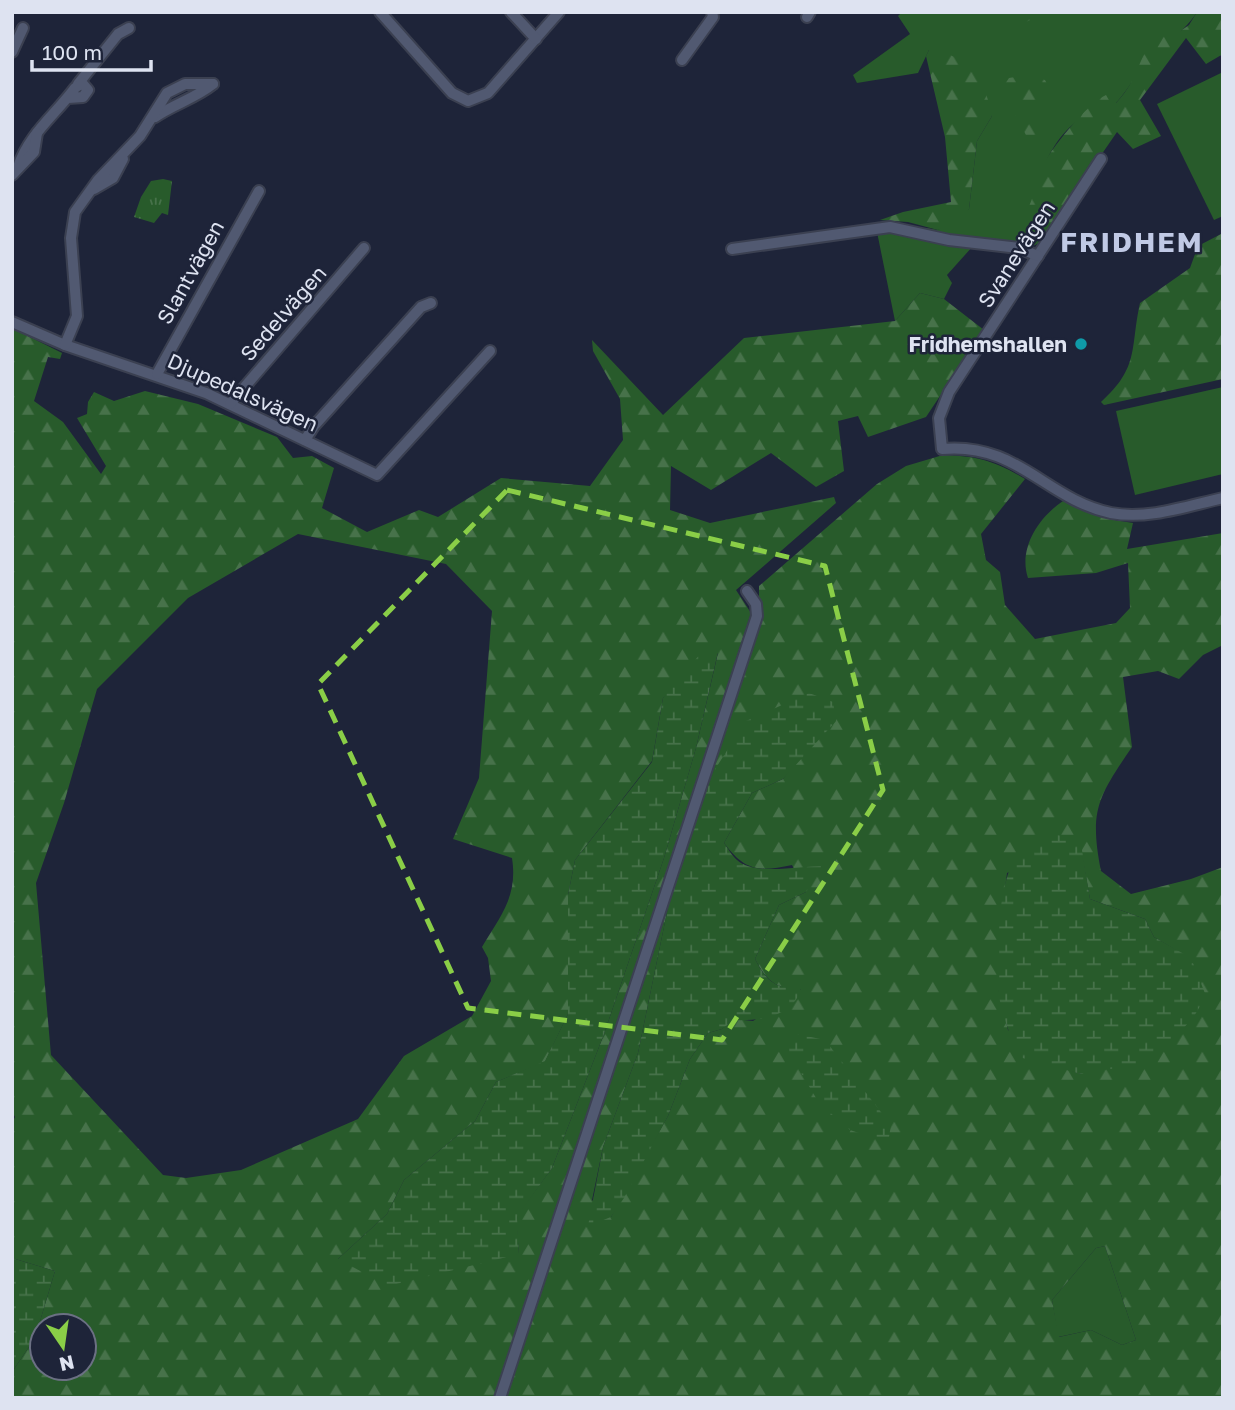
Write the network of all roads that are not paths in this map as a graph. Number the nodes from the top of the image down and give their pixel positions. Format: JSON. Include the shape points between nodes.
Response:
{"nodes":[{"id":1,"x":380,"y":12,"type":"edge"},
{"id":2,"x":511,"y":12,"type":"edge"},
{"id":3,"x":559,"y":12,"type":"edge"},
{"id":4,"x":712,"y":12,"type":"edge"},
{"id":5,"x":23,"y":28,"type":"dead end"},
{"id":6,"x":129,"y":29,"type":"dead end"},
{"id":7,"x":536,"y":38,"type":"junction"},
{"id":8,"x":12,"y":52,"type":"edge"},
{"id":9,"x":681,"y":60,"type":"dead end"},
{"id":10,"x":171,"y":90,"type":"junction"},
{"id":11,"x":178,"y":101,"type":"junction"},
{"id":12,"x":153,"y":119,"type":"junction"},
{"id":13,"x":1101,"y":159,"type":"dead end"},
{"id":14,"x":15,"y":171,"type":"edge"},
{"id":15,"x":259,"y":191,"type":"dead end"},
{"id":16,"x":364,"y":248,"type":"dead end"},
{"id":17,"x":732,"y":249,"type":"dead end"},
{"id":18,"x":1038,"y":256,"type":"junction"},
{"id":19,"x":431,"y":303,"type":"dead end"},
{"id":20,"x":12,"y":322,"type":"edge"},
{"id":21,"x":65,"y":345,"type":"junction"},
{"id":22,"x":490,"y":351,"type":"dead end"},
{"id":23,"x":157,"y":374,"type":"junction"},
{"id":24,"x":230,"y":404,"type":"junction"},
{"id":25,"x":305,"y":440,"type":"junction"},
{"id":26,"x":1223,"y":498,"type":"edge"},
{"id":27,"x":747,"y":591,"type":"dead end"},
{"id":28,"x":500,"y":1398,"type":"edge"}],
"edges":[{"from":1,"to":7,"type":"street","via":[[453,93],[468,100],[488,93]]},
{"from":2,"to":7,"type":"street"},
{"from":3,"to":7,"type":"street"},
{"from":4,"to":9,"type":"street","via":[[713,17]]},
{"from":5,"to":8,"type":"street"},
{"from":6,"to":14,"type":"street","via":[[118,34],[78,84],[85,85],[87,94],[68,98],[37,130]]},
{"from":10,"to":11,"type":"street"},
{"from":10,"to":11,"type":"street","via":[[185,84],[213,84]]},
{"from":10,"to":12,"type":"street"},
{"from":11,"to":12,"type":"street"},
{"from":12,"to":21,"type":"street","via":[[98,180],[73,220],[75,301]]},
{"from":13,"to":18,"type":"street","name":"Svanevägen"},
{"from":15,"to":23,"type":"street","name":"Slantvägen"},
{"from":16,"to":24,"type":"street","name":"Sedelvägen"},
{"from":17,"to":18,"type":"street","via":[[890,227],[1019,248]]},
{"from":18,"to":26,"type":"street","name":"Svanevägen","via":[[941,407],[942,449],[975,449],[1006,457],[1087,506],[1109,512],[1139,515]]},
{"from":19,"to":25,"type":"street","via":[[421,307]]},
{"from":20,"to":21,"type":"street","name":"Djupedalsvägen"},
{"from":21,"to":23,"type":"street","name":"Djupedalsvägen"},
{"from":22,"to":25,"type":"street","name":"Djupedalsvägen","via":[[377,475]]},
{"from":23,"to":24,"type":"street","name":"Djupedalsvägen"},
{"from":24,"to":25,"type":"street","name":"Djupedalsvägen"},
{"from":27,"to":28,"type":"street","via":[[756,604],[757,616]]}]}
